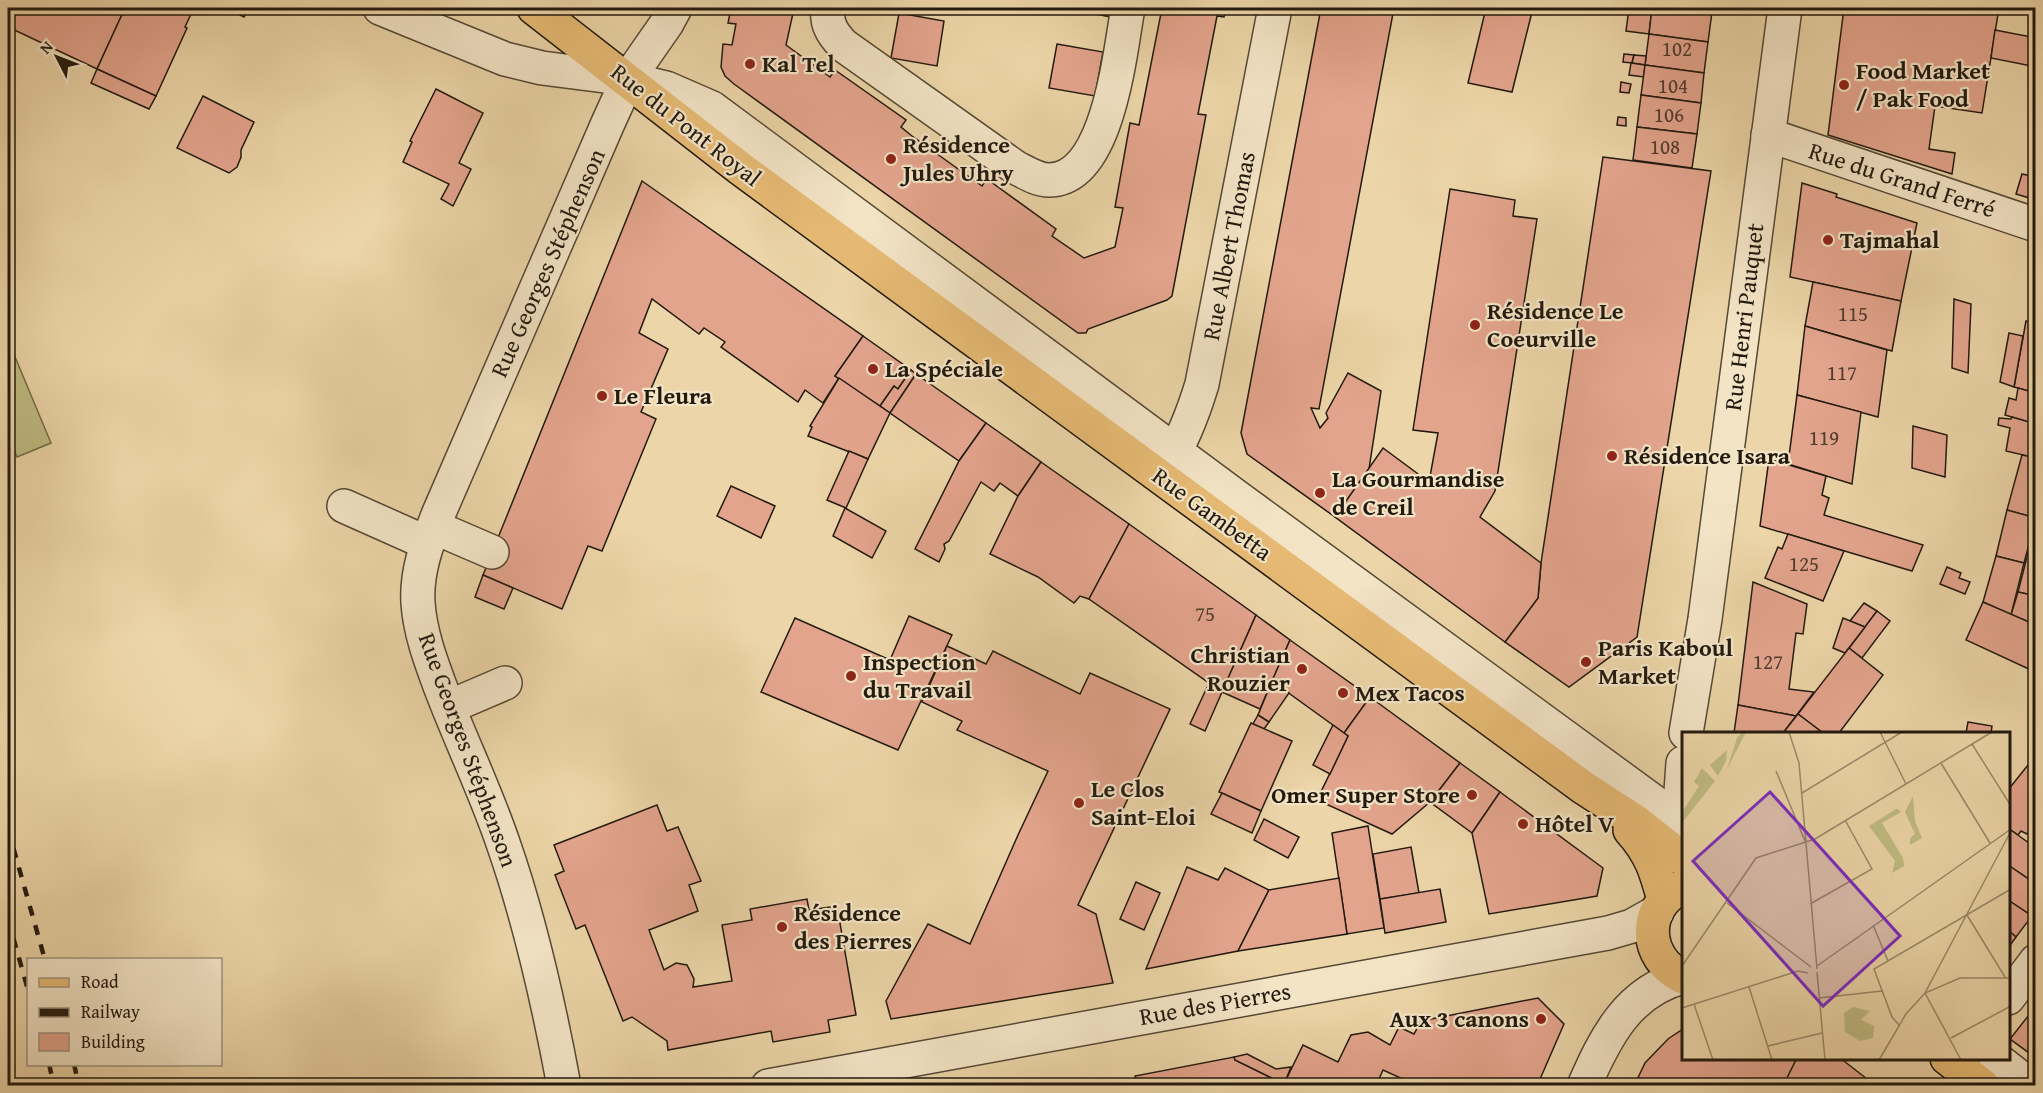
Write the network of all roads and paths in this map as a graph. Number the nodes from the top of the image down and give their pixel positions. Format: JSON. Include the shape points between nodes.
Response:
{"nodes":[{"id":1,"x":380,"y":8,"type":"edge"},
{"id":2,"x":534,"y":8,"type":"edge"},
{"id":3,"x":675,"y":8,"type":"edge"},
{"id":4,"x":828,"y":8,"type":"edge"},
{"id":5,"x":1128,"y":8,"type":"edge"},
{"id":6,"x":1275,"y":8,"type":"edge"},
{"id":7,"x":1785,"y":8,"type":"edge"},
{"id":8,"x":628,"y":79,"type":"junction"},
{"id":9,"x":1768,"y":135,"type":"junction"},
{"id":10,"x":2036,"y":225,"type":"edge"},
{"id":11,"x":839,"y":241,"type":"joint"},
{"id":12,"x":1168,"y":464,"type":"junction"},
{"id":13,"x":344,"y":506,"type":"dead end"},
{"id":14,"x":430,"y":535,"type":"junction"},
{"id":15,"x":492,"y":552,"type":"dead end"},
{"id":16,"x":505,"y":682,"type":"dead end"},
{"id":17,"x":449,"y":707,"type":"junction"},
{"id":18,"x":1686,"y":732,"type":"edge"},
{"id":19,"x":1584,"y":788,"type":"junction"},
{"id":20,"x":1682,"y":828,"type":"edge"},
{"id":21,"x":1682,"y":858,"type":"edge"},
{"id":22,"x":1668,"y":900,"type":"edge"},
{"id":23,"x":2036,"y":961,"type":"edge"},
{"id":24,"x":1682,"y":976,"type":"edge"},
{"id":25,"x":1682,"y":977,"type":"edge"},
{"id":26,"x":2010,"y":995,"type":"edge"},
{"id":27,"x":1996,"y":1060,"type":"edge"},
{"id":28,"x":564,"y":1086,"type":"edge"},
{"id":29,"x":768,"y":1086,"type":"edge"},
{"id":30,"x":1584,"y":1086,"type":"edge"},
{"id":31,"x":2031,"y":1086,"type":"edge"}],
"edges":[{"from":1,"to":8,"type":"street","via":[[505,59]]},
{"from":2,"to":8,"type":"main road","name":"Rue du Pont Royal"},
{"from":3,"to":8,"type":"street","name":"Rue Georges Stéphenson"},
{"from":4,"to":5,"type":"street","via":[[828,25],[843,45],[1015,167],[1047,180],[1059,179],[1075,170],[1098,140],[1106,120]]},
{"from":6,"to":12,"type":"street","name":"Rue Albert Thomas","via":[[1204,374],[1194,412]]},
{"from":7,"to":9,"type":"street","name":"Rue Henri Pauquet"},
{"from":8,"to":11,"type":"main road","name":"Rue du Pont Royal"},
{"from":8,"to":12,"type":"street","via":[[666,88],[712,108]]},
{"from":8,"to":14,"type":"street","name":"Rue Georges Stéphenson"},
{"from":9,"to":10,"type":"street","name":"Rue du Grand Ferré"},
{"from":9,"to":18,"type":"street","name":"Rue Henri Pauquet","via":[[1705,619]]},
{"from":11,"to":12,"type":"main road","name":"Rue Gambetta"},
{"from":12,"to":19,"type":"main road","name":"Rue Gambetta"},
{"from":12,"to":20,"type":"street"},
{"from":13,"to":14,"type":"street"},
{"from":14,"to":15,"type":"street"},
{"from":14,"to":17,"type":"street","name":"Rue Georges Stéphenson","via":[[419,575],[418,603],[424,639]]},
{"from":16,"to":17,"type":"street"},
{"from":17,"to":28,"type":"street","name":"Rue Georges Stéphenson","via":[[514,875]]},
{"from":19,"to":21,"type":"main road","name":"Rue Gambetta"},
{"from":19,"to":22,"type":"main road","name":"Rue Gambetta","via":[[1644,847]]},
{"from":22,"to":24,"type":"main road","via":[[1654,918],[1653,933],[1657,953],[1665,965]]},
{"from":22,"to":29,"type":"street","name":"Rue des Pierres","via":[[1632,926],[1608,933]]},
{"from":23,"to":26,"type":"street"},
{"from":25,"to":30,"type":"street","via":[[1657,987],[1627,1011],[1602,1044]]},
{"from":27,"to":31,"type":"street"}]}
